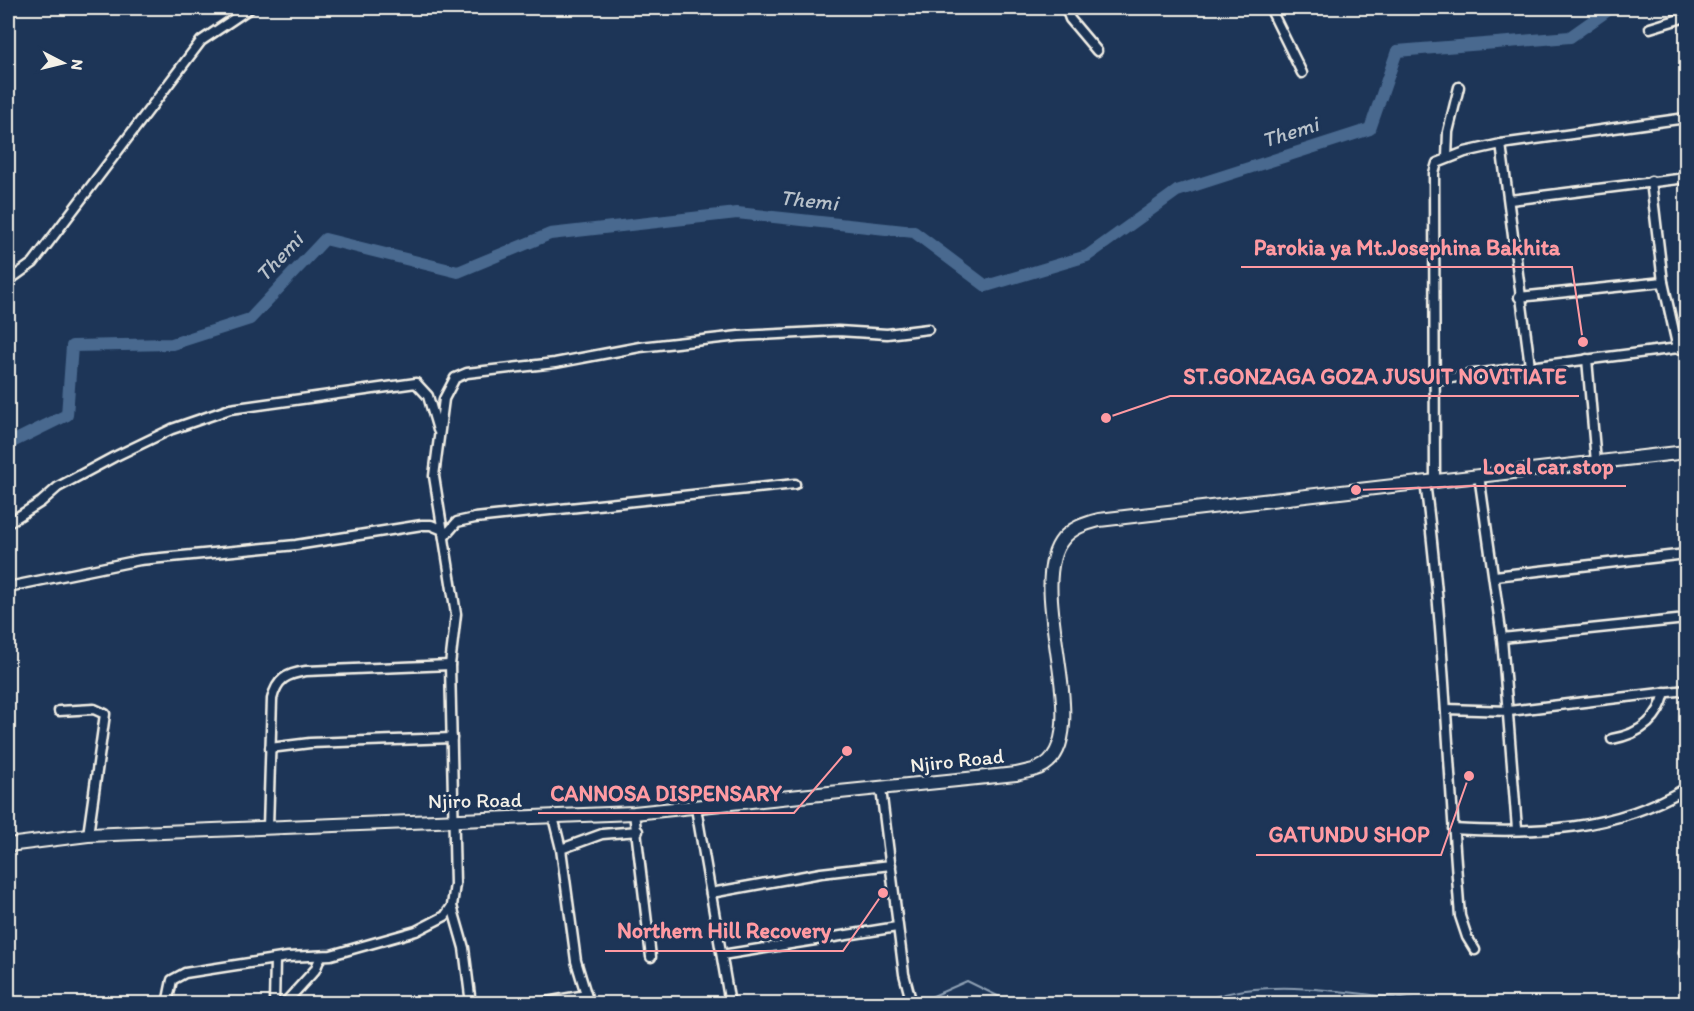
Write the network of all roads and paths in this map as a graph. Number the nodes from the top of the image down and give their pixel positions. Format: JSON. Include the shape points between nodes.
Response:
{"nodes":[{"id":1,"x":250,"y":8,"type":"edge"},
{"id":2,"x":1066,"y":8,"type":"edge"},
{"id":3,"x":1270,"y":8,"type":"edge"},
{"id":4,"x":1686,"y":17,"type":"edge"},
{"id":5,"x":1650,"y":28,"type":"dead end"},
{"id":6,"x":1097,"y":51,"type":"dead end"},
{"id":7,"x":1302,"y":73,"type":"dead end"},
{"id":8,"x":1459,"y":87,"type":"dead end"},
{"id":9,"x":1686,"y":118,"type":"edge"},
{"id":10,"x":1501,"y":144,"type":"junction"},
{"id":11,"x":1447,"y":158,"type":"junction"},
{"id":12,"x":1686,"y":178,"type":"edge"},
{"id":13,"x":1651,"y":181,"type":"junction"},
{"id":14,"x":1510,"y":200,"type":"junction"},
{"id":15,"x":8,"y":281,"type":"edge"},
{"id":16,"x":1663,"y":282,"type":"junction"},
{"id":17,"x":1520,"y":297,"type":"junction"},
{"id":18,"x":928,"y":329,"type":"dead end"},
{"id":19,"x":1682,"y":348,"type":"edge"},
{"id":20,"x":1587,"y":359,"type":"junction"},
{"id":21,"x":1530,"y":366,"type":"junction"},
{"id":22,"x":1433,"y":382,"type":"junction"},
{"id":23,"x":440,"y":436,"type":"junction"},
{"id":24,"x":1686,"y":452,"type":"edge"},
{"id":25,"x":1596,"y":462,"type":"junction"},
{"id":26,"x":1479,"y":475,"type":"junction"},
{"id":27,"x":1430,"y":481,"type":"junction"},
{"id":28,"x":795,"y":484,"type":"dead end"},
{"id":29,"x":8,"y":523,"type":"edge"},
{"id":30,"x":444,"y":534,"type":"junction"},
{"id":31,"x":1686,"y":554,"type":"edge"},
{"id":32,"x":1495,"y":576,"type":"junction"},
{"id":33,"x":8,"y":587,"type":"edge"},
{"id":34,"x":1686,"y":619,"type":"edge"},
{"id":35,"x":1502,"y":639,"type":"junction"},
{"id":36,"x":450,"y":665,"type":"junction"},
{"id":37,"x":1686,"y":690,"type":"edge"},
{"id":38,"x":1665,"y":692,"type":"junction"},
{"id":39,"x":1446,"y":709,"type":"junction"},
{"id":40,"x":59,"y":711,"type":"dead end"},
{"id":41,"x":1509,"y":711,"type":"junction"},
{"id":42,"x":452,"y":738,"type":"junction"},
{"id":43,"x":1612,"y":739,"type":"dead end"},
{"id":44,"x":270,"y":748,"type":"junction"},
{"id":45,"x":1686,"y":788,"type":"edge"},
{"id":46,"x":881,"y":789,"type":"junction"},
{"id":47,"x":696,"y":808,"type":"junction"},
{"id":48,"x":634,"y":813,"type":"junction"},
{"id":49,"x":553,"y":817,"type":"junction"},
{"id":50,"x":452,"y":819,"type":"junction"},
{"id":51,"x":268,"y":827,"type":"junction"},
{"id":52,"x":1453,"y":829,"type":"junction"},
{"id":53,"x":1517,"y":829,"type":"junction"},
{"id":54,"x":638,"y":831,"type":"junction"},
{"id":55,"x":88,"y":835,"type":"junction"},
{"id":56,"x":8,"y":845,"type":"edge"},
{"id":57,"x":561,"y":849,"type":"junction"},
{"id":58,"x":891,"y":866,"type":"junction"},
{"id":59,"x":711,"y":893,"type":"junction"},
{"id":60,"x":452,"y":906,"type":"junction"},
{"id":61,"x":897,"y":927,"type":"junction"},
{"id":62,"x":1686,"y":947,"type":"edge"},
{"id":63,"x":1475,"y":950,"type":"dead end"},
{"id":64,"x":722,"y":955,"type":"junction"},
{"id":65,"x":321,"y":956,"type":"junction"},
{"id":66,"x":651,"y":957,"type":"dead end"},
{"id":67,"x":1686,"y":957,"type":"edge"},
{"id":68,"x":275,"y":960,"type":"junction"},
{"id":69,"x":587,"y":999,"type":"edge"},
{"id":70,"x":167,"y":1004,"type":"edge"},
{"id":71,"x":274,"y":1004,"type":"edge"},
{"id":72,"x":284,"y":1004,"type":"edge"},
{"id":73,"x":471,"y":1004,"type":"edge"},
{"id":74,"x":535,"y":1004,"type":"edge"},
{"id":75,"x":730,"y":1004,"type":"edge"},
{"id":76,"x":912,"y":1004,"type":"edge"}],
"edges":[{"from":1,"to":15,"type":"street","via":[[201,41],[33,263]]},
{"from":2,"to":6,"type":"street","via":[[1070,19]]},
{"from":3,"to":7,"type":"street"},
{"from":4,"to":5,"type":"street"},
{"from":8,"to":11,"type":"street","via":[[1448,132]]},
{"from":9,"to":10,"type":"street"},
{"from":10,"to":11,"type":"street"},
{"from":10,"to":14,"type":"street"},
{"from":11,"to":22,"type":"street","via":[[1437,163],[1434,173]]},
{"from":12,"to":13,"type":"street"},
{"from":13,"to":14,"type":"street"},
{"from":13,"to":16,"type":"street"},
{"from":14,"to":17,"type":"street"},
{"from":16,"to":17,"type":"street"},
{"from":16,"to":19,"type":"street"},
{"from":17,"to":21,"type":"street"},
{"from":18,"to":23,"type":"street","via":[[887,334],[838,331],[739,336],[467,373],[455,378],[447,393]]},
{"from":19,"to":20,"type":"street"},
{"from":20,"to":21,"type":"street"},
{"from":20,"to":25,"type":"street"},
{"from":21,"to":22,"type":"street"},
{"from":22,"to":27,"type":"street"},
{"from":23,"to":29,"type":"street","via":[[428,396],[416,383],[230,409],[172,429],[114,457],[58,487]]},
{"from":23,"to":30,"type":"street","via":[[434,476]]},
{"from":24,"to":25,"type":"street","name":"Njiro Road"},
{"from":25,"to":26,"type":"street","name":"Njiro Road"},
{"from":26,"to":27,"type":"street","name":"Njiro Road"},
{"from":26,"to":32,"type":"street"},
{"from":27,"to":39,"type":"street"},
{"from":27,"to":46,"type":"street","name":"Njiro Road","via":[[1099,520],[1074,529],[1061,541],[1050,576],[1064,724],[1061,741],[1050,759],[1040,768],[1016,774]]},
{"from":28,"to":30,"type":"street","via":[[495,515],[457,522]]},
{"from":30,"to":33,"type":"street","via":[[431,525],[422,525],[296,545],[140,560]]},
{"from":30,"to":36,"type":"street","via":[[456,614]]},
{"from":31,"to":32,"type":"street"},
{"from":32,"to":35,"type":"street"},
{"from":34,"to":35,"type":"street"},
{"from":35,"to":41,"type":"street"},
{"from":36,"to":42,"type":"street"},
{"from":36,"to":44,"type":"street","via":[[290,674],[273,692]]},
{"from":37,"to":38,"type":"street"},
{"from":38,"to":41,"type":"street"},
{"from":38,"to":43,"type":"street","via":[[1657,715],[1647,724],[1629,736]]},
{"from":39,"to":41,"type":"street"},
{"from":39,"to":52,"type":"street"},
{"from":40,"to":55,"type":"street","via":[[94,709],[105,714]]},
{"from":41,"to":53,"type":"street"},
{"from":42,"to":44,"type":"street"},
{"from":42,"to":50,"type":"street"},
{"from":44,"to":51,"type":"street"},
{"from":45,"to":53,"type":"street","via":[[1622,818],[1554,830]]},
{"from":46,"to":47,"type":"street","name":"Njiro Road"},
{"from":46,"to":58,"type":"street"},
{"from":47,"to":48,"type":"street","name":"Njiro Road"},
{"from":47,"to":59,"type":"street"},
{"from":48,"to":49,"type":"street","name":"Njiro Road"},
{"from":48,"to":54,"type":"street"},
{"from":49,"to":50,"type":"street","name":"Njiro Road"},
{"from":49,"to":57,"type":"street"},
{"from":50,"to":51,"type":"street","name":"Njiro Road"},
{"from":50,"to":60,"type":"street"},
{"from":51,"to":55,"type":"street","name":"Njiro Road"},
{"from":52,"to":53,"type":"street"},
{"from":52,"to":63,"type":"street","via":[[1460,916]]},
{"from":54,"to":57,"type":"street","via":[[602,834]]},
{"from":54,"to":66,"type":"street","via":[[642,901]]},
{"from":55,"to":56,"type":"street","name":"Njiro Road"},
{"from":57,"to":69,"type":"street","via":[[574,953]]},
{"from":58,"to":59,"type":"street","via":[[821,873]]},
{"from":58,"to":61,"type":"street"},
{"from":59,"to":64,"type":"street"},
{"from":60,"to":65,"type":"street","via":[[441,920],[427,927],[345,953]]},
{"from":60,"to":73,"type":"street","via":[[464,948]]},
{"from":61,"to":64,"type":"street"},
{"from":61,"to":76,"type":"street"},
{"from":62,"to":67,"type":"street"},
{"from":64,"to":75,"type":"street"},
{"from":65,"to":68,"type":"street"},
{"from":65,"to":72,"type":"street","via":[[315,970]]},
{"from":68,"to":70,"type":"street","via":[[177,976],[169,987]]},
{"from":68,"to":71,"type":"street"},
{"from":69,"to":74,"type":"street"}]}
